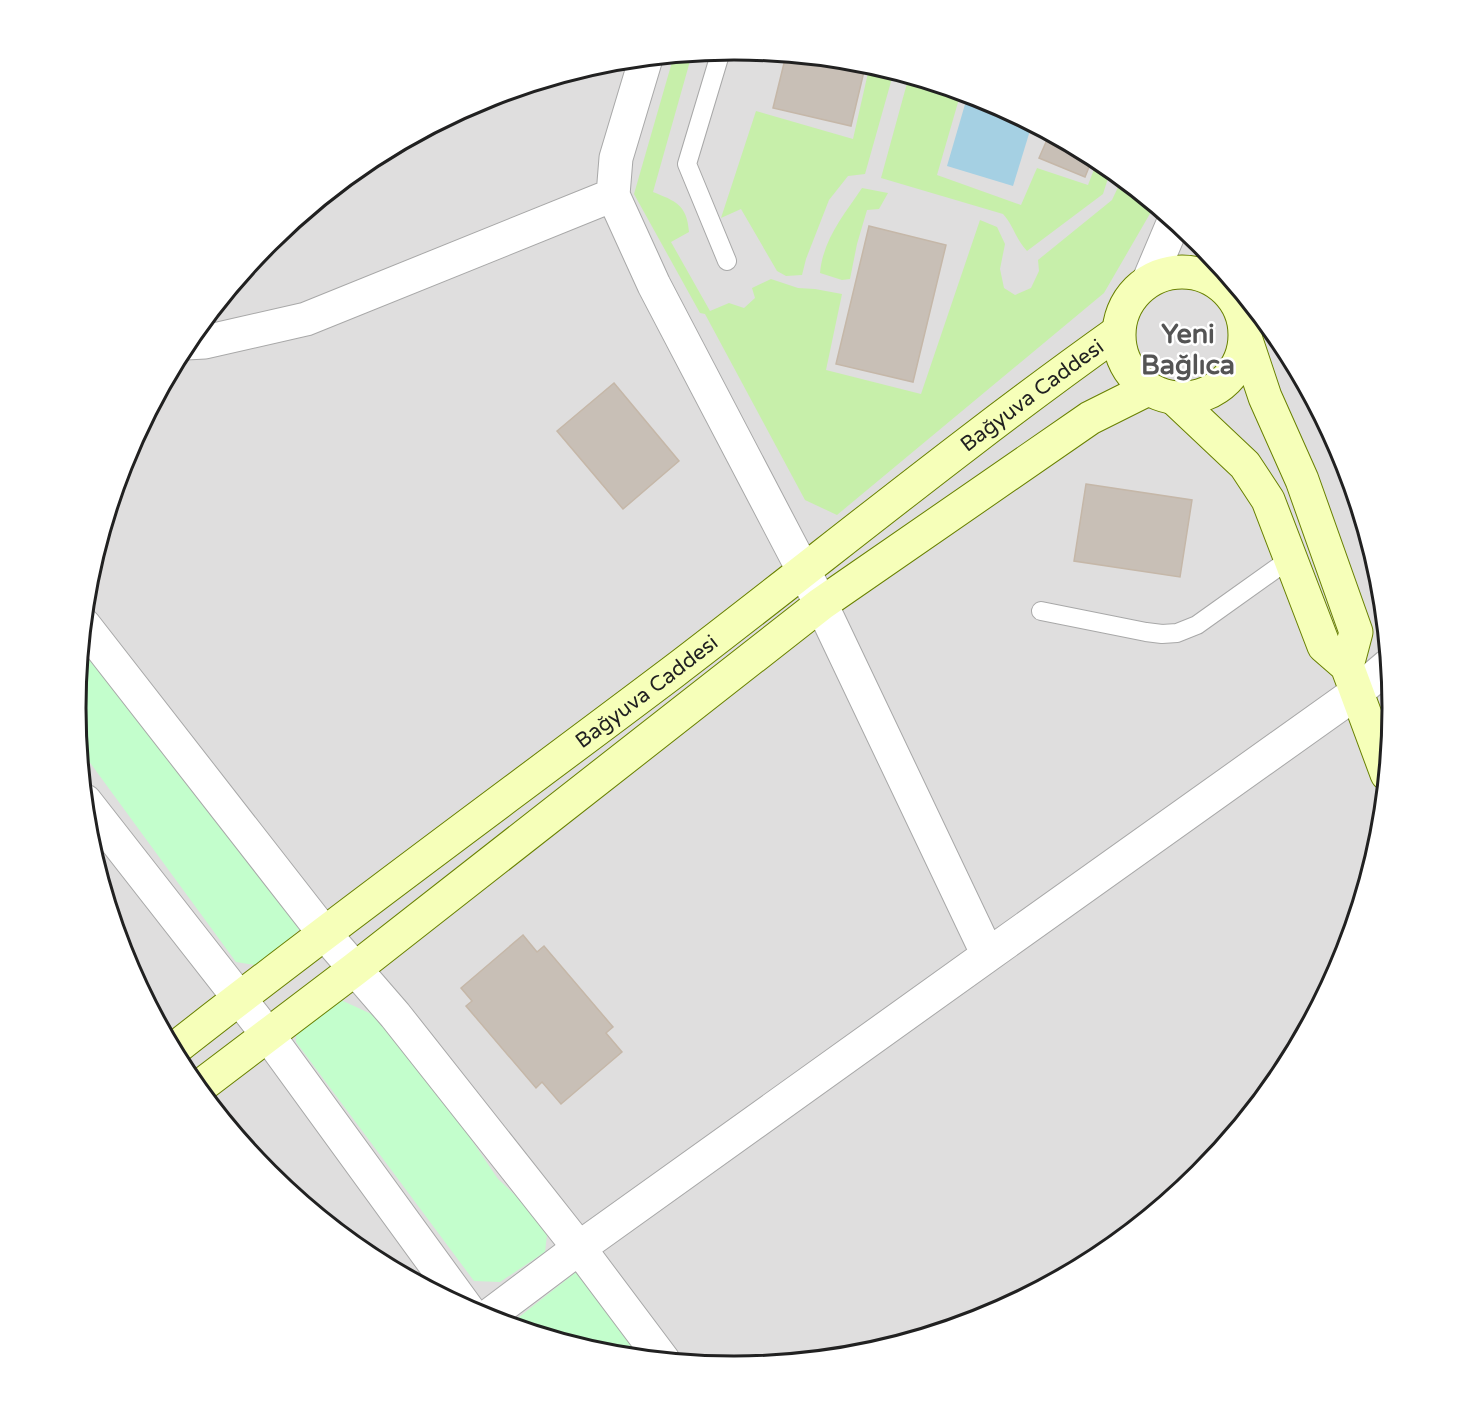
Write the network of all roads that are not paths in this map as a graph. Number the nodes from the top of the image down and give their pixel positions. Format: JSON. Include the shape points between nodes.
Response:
{"nodes":[{"id":1,"x":718,"y":60,"type":"edge"},
{"id":2,"x":643,"y":67,"type":"edge"},
{"id":3,"x":613,"y":195,"type":"junction"},
{"id":4,"x":1171,"y":229,"type":"edge"},
{"id":5,"x":727,"y":261,"type":"dead end"},
{"id":6,"x":1149,"y":280,"type":"junction"},
{"id":7,"x":1224,"y":283,"type":"edge"},
{"id":8,"x":1237,"y":299,"type":"edge"},
{"id":9,"x":1118,"y":332,"type":"junction"},
{"id":10,"x":1246,"y":340,"type":"junction"},
{"id":11,"x":199,"y":342,"type":"edge"},
{"id":12,"x":1161,"y":393,"type":"junction"},
{"id":13,"x":1288,"y":549,"type":"junction"},
{"id":14,"x":804,"y":572,"type":"junction"},
{"id":15,"x":821,"y":604,"type":"junction"},
{"id":16,"x":1041,"y":611,"type":"dead end"},
{"id":17,"x":91,"y":634,"type":"edge"},
{"id":18,"x":1382,"y":668,"type":"edge"},
{"id":19,"x":1352,"y":679,"type":"junction"},
{"id":20,"x":1381,"y":758,"type":"edge"},
{"id":21,"x":95,"y":814,"type":"edge"},
{"id":22,"x":324,"y":933,"type":"junction"},
{"id":23,"x":988,"y":955,"type":"junction"},
{"id":24,"x":355,"y":969,"type":"junction"},
{"id":25,"x":239,"y":998,"type":"junction"},
{"id":26,"x":268,"y":1035,"type":"junction"},
{"id":27,"x":180,"y":1044,"type":"edge"},
{"id":28,"x":205,"y":1083,"type":"edge"},
{"id":29,"x":579,"y":1248,"type":"junction"},
{"id":30,"x":456,"y":1294,"type":"edge"},
{"id":31,"x":495,"y":1311,"type":"edge"},
{"id":32,"x":657,"y":1352,"type":"edge"}],
"edges":[{"from":1,"to":5,"type":"lane","via":[[687,164]]},
{"from":2,"to":3,"type":"street","via":[[616,158]]},
{"from":3,"to":11,"type":"street","via":[[306,319]]},
{"from":3,"to":14,"type":"street","via":[[654,285]]},
{"from":4,"to":6,"type":"street"},
{"from":6,"to":7,"type":"street","via":[[1169,272],[1192,272]]},
{"from":6,"to":9,"type":"street","via":[[1133,294]]},
{"from":8,"to":10,"type":"street"},
{"from":9,"to":12,"type":"street","via":[[1125,364],[1135,378]]},
{"from":9,"to":14,"type":"street","name":"Bağyuva Caddesi"},
{"from":10,"to":12,"type":"street","via":[[1234,372],[1222,385],[1191,398]]},
{"from":10,"to":19,"type":"street","via":[[1265,397],[1302,480],[1356,632]]},
{"from":12,"to":13,"type":"street","via":[[1245,465],[1268,500]]},
{"from":12,"to":15,"type":"street","name":"Bağyuva Caddesi","via":[[1090,418]]},
{"from":13,"to":16,"type":"lane","via":[[1197,625],[1177,633],[1146,632]]},
{"from":13,"to":19,"type":"street","via":[[1324,646]]},
{"from":14,"to":15,"type":"street"},
{"from":14,"to":22,"type":"street","name":"Bağyuva Caddesi"},
{"from":15,"to":23,"type":"street"},
{"from":15,"to":24,"type":"street","name":"Bağyuva Caddesi"},
{"from":17,"to":22,"type":"street"},
{"from":18,"to":19,"type":"street"},
{"from":19,"to":20,"type":"street"},
{"from":19,"to":23,"type":"street"},
{"from":21,"to":25,"type":"street"},
{"from":22,"to":24,"type":"street"},
{"from":22,"to":25,"type":"street","name":"Bağyuva Caddesi"},
{"from":23,"to":29,"type":"street"},
{"from":24,"to":26,"type":"street","name":"Bağyuva Caddesi"},
{"from":24,"to":29,"type":"street"},
{"from":25,"to":26,"type":"street"},
{"from":25,"to":27,"type":"street","name":"Bağyuva Caddesi"},
{"from":26,"to":28,"type":"street","name":"Bağyuva Caddesi"},
{"from":26,"to":30,"type":"street"},
{"from":29,"to":31,"type":"street"},
{"from":29,"to":32,"type":"street"}]}
